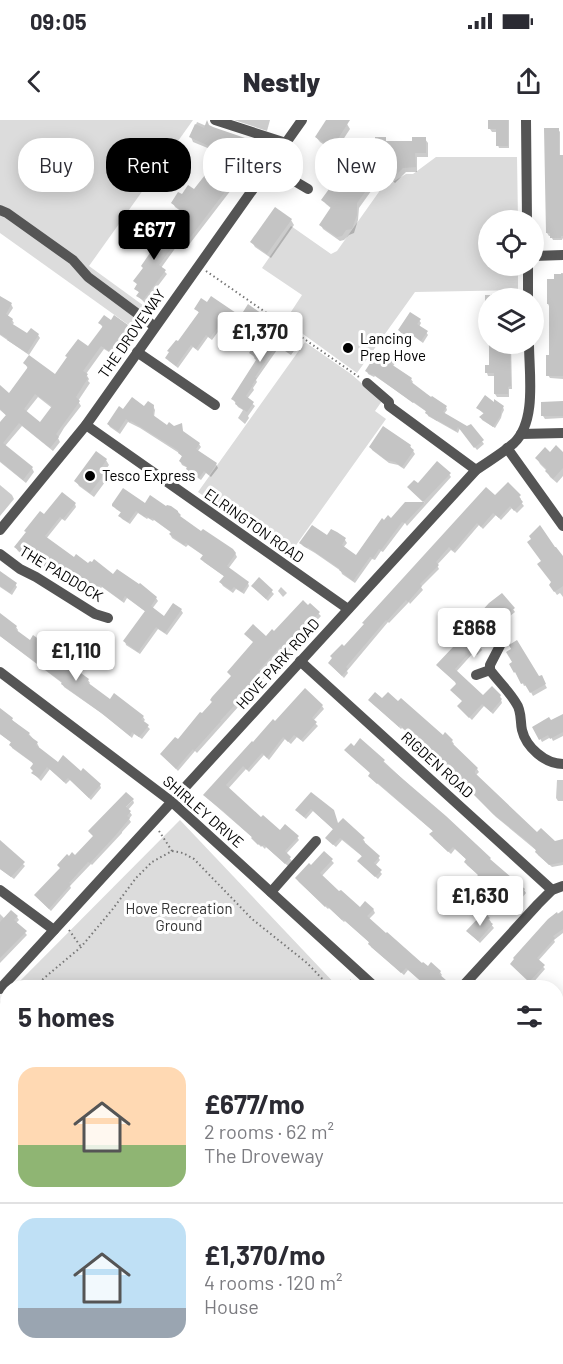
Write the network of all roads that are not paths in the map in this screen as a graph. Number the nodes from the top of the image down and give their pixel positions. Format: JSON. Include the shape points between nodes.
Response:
{"nodes":[{"id":1,"x":214,"y":120,"type":"edge"},
{"id":2,"x":302,"y":120,"type":"edge"},
{"id":3,"x":526,"y":120,"type":"edge"},
{"id":4,"x":270,"y":138,"type":"edge"},
{"id":5,"x":289,"y":138,"type":"edge"},
{"id":6,"x":303,"y":186,"type":"edge"},
{"id":7,"x":308,"y":189,"type":"dead end"},
{"id":8,"x":251,"y":192,"type":"edge"},
{"id":9,"x":0,"y":210,"type":"edge"},
{"id":10,"x":527,"y":210,"type":"edge"},
{"id":11,"x":563,"y":255,"type":"edge"},
{"id":12,"x":544,"y":256,"type":"edge"},
{"id":13,"x":154,"y":326,"type":"junction"},
{"id":14,"x":137,"y":352,"type":"junction"},
{"id":15,"x":529,"y":354,"type":"edge"},
{"id":16,"x":367,"y":383,"type":"road end"},
{"id":17,"x":215,"y":405,"type":"dead end"},
{"id":18,"x":86,"y":425,"type":"junction"},
{"id":19,"x":563,"y":433,"type":"edge"},
{"id":20,"x":521,"y":434,"type":"junction"},
{"id":21,"x":507,"y":448,"type":"junction"},
{"id":22,"x":476,"y":470,"type":"junction"},
{"id":23,"x":563,"y":526,"type":"edge"},
{"id":24,"x":0,"y":530,"type":"edge"},
{"id":25,"x":0,"y":554,"type":"edge"},
{"id":26,"x":348,"y":609,"type":"junction"},
{"id":27,"x":108,"y":618,"type":"dead end"},
{"id":28,"x":505,"y":636,"type":"dead end"},
{"id":29,"x":300,"y":661,"type":"junction"},
{"id":30,"x":490,"y":670,"type":"junction"},
{"id":31,"x":0,"y":672,"type":"edge"},
{"id":32,"x":476,"y":675,"type":"dead end"},
{"id":33,"x":563,"y":764,"type":"edge"},
{"id":34,"x":172,"y":802,"type":"junction"},
{"id":35,"x":316,"y":841,"type":"dead end"},
{"id":36,"x":558,"y":888,"type":"edge"},
{"id":37,"x":0,"y":890,"type":"edge"},
{"id":38,"x":271,"y":892,"type":"junction"},
{"id":39,"x":56,"y":928,"type":"junction"},
{"id":40,"x":8,"y":980,"type":"edge"},
{"id":41,"x":367,"y":980,"type":"edge"},
{"id":42,"x":468,"y":980,"type":"edge"}],
"edges":[{"from":1,"to":4,"type":"street"},
{"from":2,"to":5,"type":"street","name":"THE DROVEWAY"},
{"from":3,"to":10,"type":"street"},
{"from":6,"to":7,"type":"street"},
{"from":8,"to":13,"type":"street","name":"THE DROVEWAY"},
{"from":9,"to":13,"type":"street","via":[[73,260],[88,277]]},
{"from":11,"to":12,"type":"street"},
{"from":13,"to":14,"type":"street","name":"THE DROVEWAY"},
{"from":14,"to":17,"type":"street"},
{"from":14,"to":18,"type":"street","name":"THE DROVEWAY"},
{"from":15,"to":20,"type":"street","name":"HOVE PARK ROAD","via":[[530,407]]},
{"from":16,"to":22,"type":"street","via":[[390,406]]},
{"from":18,"to":24,"type":"street","name":"THE DROVEWAY"},
{"from":18,"to":26,"type":"street","name":"ELRINGTON ROAD"},
{"from":19,"to":20,"type":"street"},
{"from":20,"to":21,"type":"street","name":"HOVE PARK ROAD"},
{"from":21,"to":22,"type":"street","name":"HOVE PARK ROAD"},
{"from":21,"to":23,"type":"street"},
{"from":22,"to":26,"type":"street","name":"HOVE PARK ROAD"},
{"from":25,"to":27,"type":"street","name":"THE PADDOCK","via":[[95,614]]},
{"from":26,"to":29,"type":"street","name":"HOVE PARK ROAD"},
{"from":28,"to":30,"type":"street"},
{"from":29,"to":34,"type":"street","name":"HOVE PARK ROAD"},
{"from":29,"to":36,"type":"street","name":"RIGDEN ROAD"},
{"from":30,"to":32,"type":"street"},
{"from":30,"to":33,"type":"street","via":[[517,704],[521,728],[532,747],[551,762]]},
{"from":31,"to":34,"type":"street","name":"SHIRLEY DRIVE"},
{"from":34,"to":38,"type":"street","name":"SHIRLEY DRIVE"},
{"from":34,"to":39,"type":"street","name":"HOVE PARK ROAD"},
{"from":35,"to":38,"type":"street"},
{"from":36,"to":42,"type":"street","via":[[538,904]]},
{"from":37,"to":39,"type":"street"},
{"from":38,"to":41,"type":"street","name":"SHIRLEY DRIVE"},
{"from":39,"to":40,"type":"street","name":"HOVE PARK ROAD"}]}
